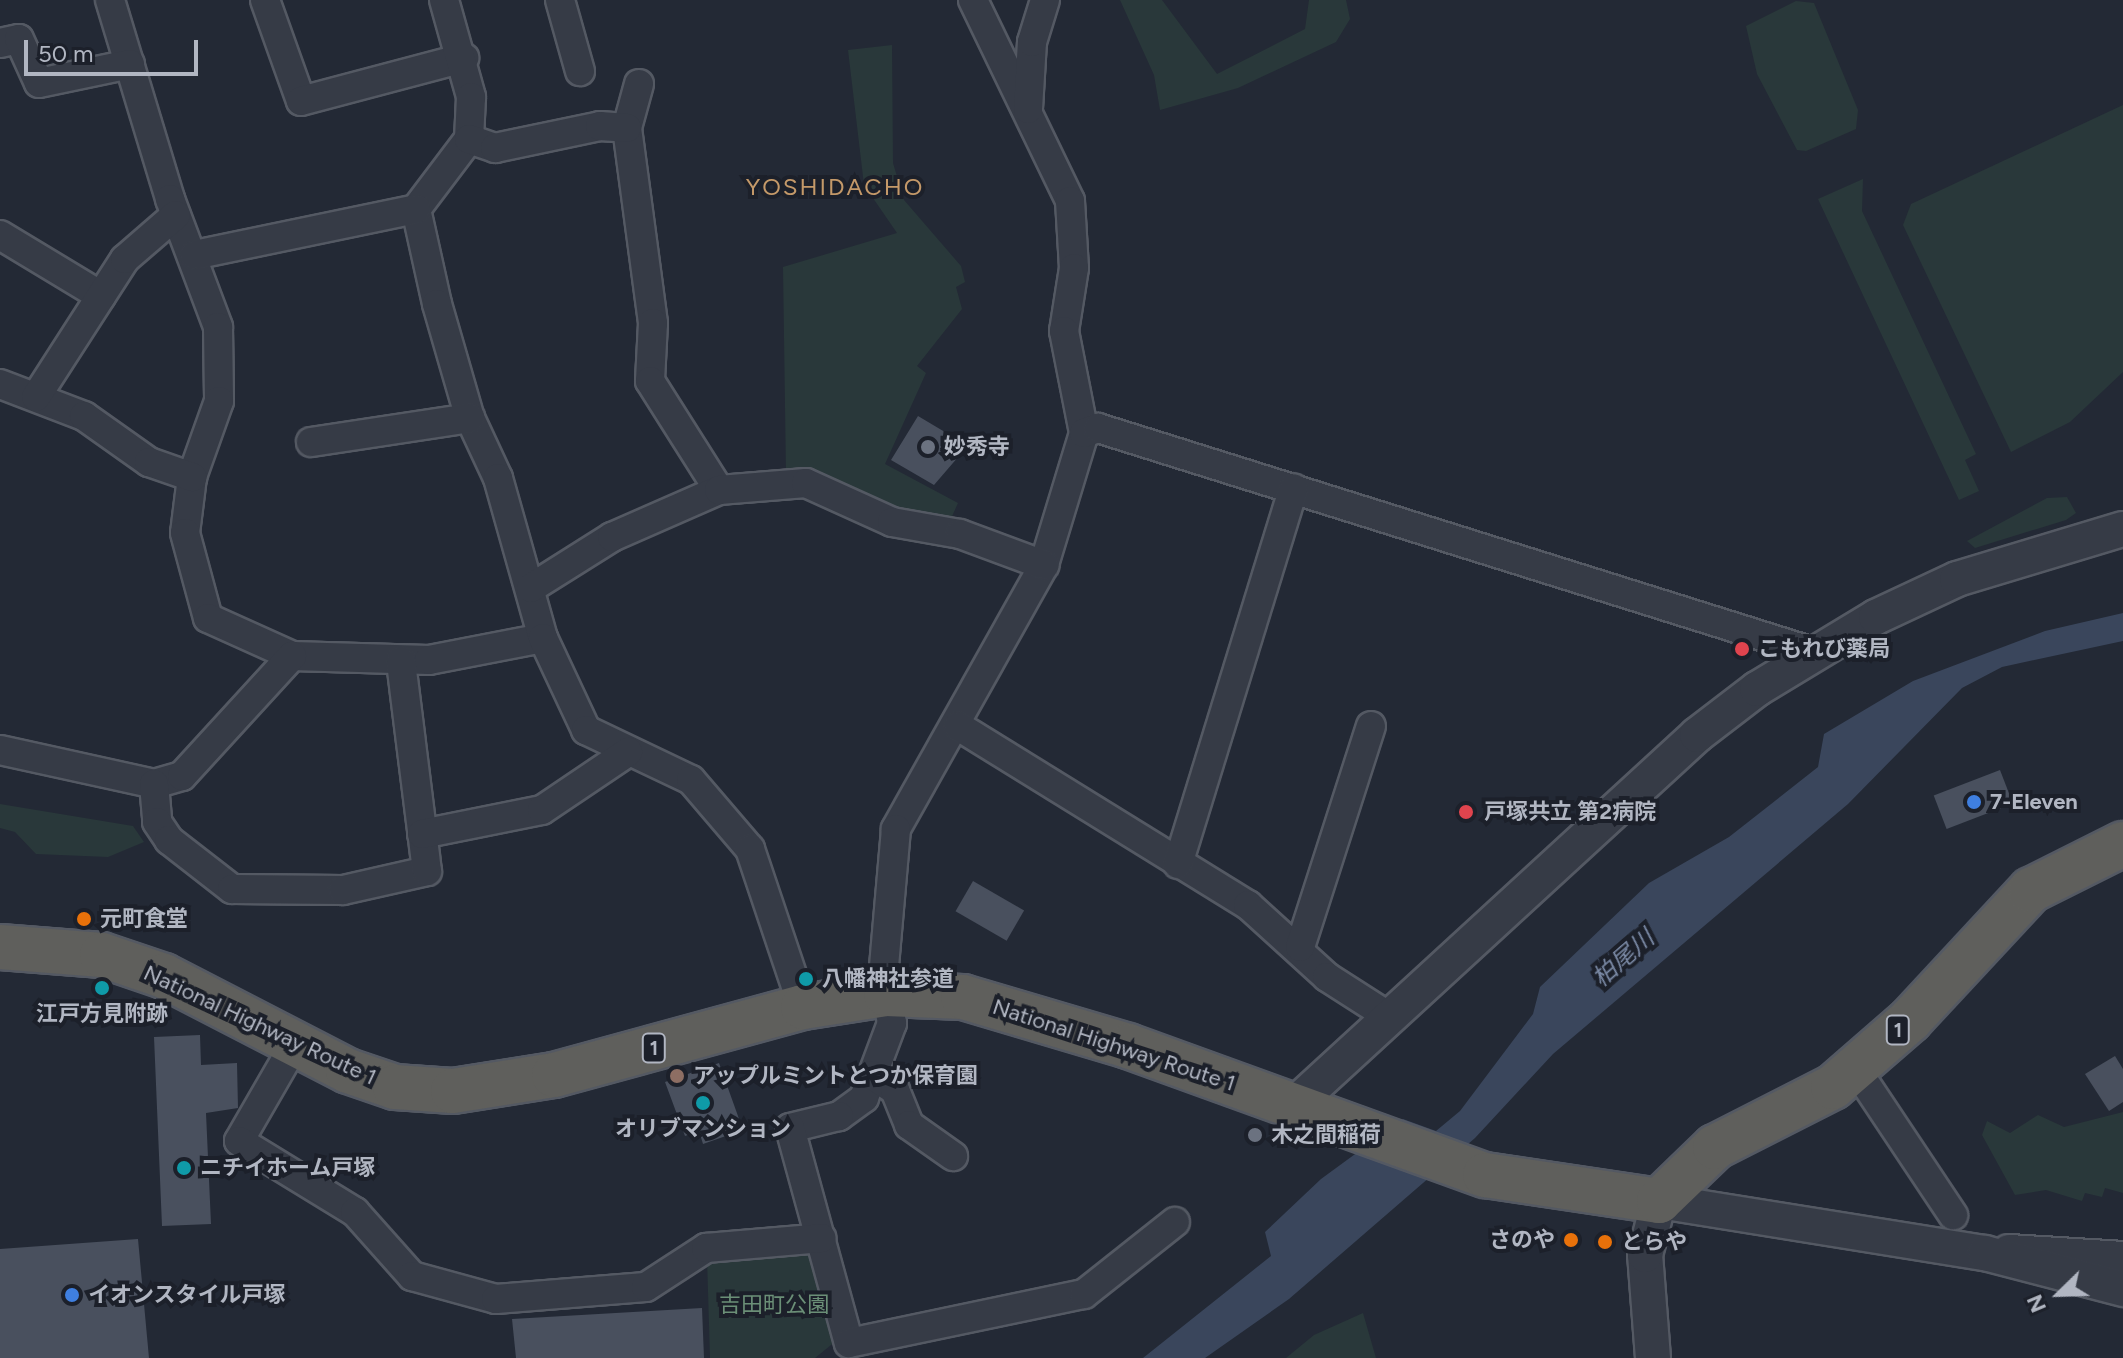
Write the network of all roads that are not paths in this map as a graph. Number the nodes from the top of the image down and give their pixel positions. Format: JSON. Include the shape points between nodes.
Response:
{"nodes":[{"id":1,"x":110,"y":0,"type":"edge"},
{"id":2,"x":265,"y":0,"type":"edge"},
{"id":3,"x":444,"y":0,"type":"edge"},
{"id":4,"x":560,"y":0,"type":"edge"},
{"id":5,"x":973,"y":0,"type":"edge"},
{"id":6,"x":1045,"y":0,"type":"edge"},
{"id":7,"x":0,"y":43,"type":"edge"},
{"id":8,"x":464,"y":58,"type":"junction"},
{"id":9,"x":130,"y":64,"type":"junction"},
{"id":10,"x":580,"y":71,"type":"dead end"},
{"id":11,"x":639,"y":84,"type":"dead end"},
{"id":12,"x":1028,"y":114,"type":"junction"},
{"id":13,"x":627,"y":128,"type":"junction"},
{"id":14,"x":469,"y":139,"type":"junction"},
{"id":15,"x":416,"y":209,"type":"junction"},
{"id":16,"x":176,"y":215,"type":"junction"},
{"id":17,"x":0,"y":235,"type":"edge"},
{"id":18,"x":194,"y":255,"type":"junction"},
{"id":19,"x":101,"y":296,"type":"junction"},
{"id":20,"x":0,"y":384,"type":"edge"},
{"id":21,"x":36,"y":397,"type":"junction"},
{"id":22,"x":470,"y":418,"type":"junction"},
{"id":23,"x":1084,"y":433,"type":"junction"},
{"id":24,"x":311,"y":442,"type":"dead end"},
{"id":25,"x":192,"y":477,"type":"junction"},
{"id":26,"x":1294,"y":488,"type":"junction"},
{"id":27,"x":719,"y":490,"type":"junction"},
{"id":28,"x":2123,"y":529,"type":"edge"},
{"id":29,"x":1044,"y":565,"type":"junction"},
{"id":30,"x":531,"y":588,"type":"junction"},
{"id":31,"x":543,"y":638,"type":"junction"},
{"id":32,"x":1813,"y":652,"type":"junction"},
{"id":33,"x":292,"y":656,"type":"junction"},
{"id":34,"x":401,"y":661,"type":"junction"},
{"id":35,"x":958,"y":726,"type":"junction"},
{"id":36,"x":1371,"y":726,"type":"dead end"},
{"id":37,"x":0,"y":750,"type":"edge"},
{"id":38,"x":628,"y":752,"type":"junction"},
{"id":39,"x":154,"y":784,"type":"junction"},
{"id":40,"x":422,"y":834,"type":"junction"},
{"id":41,"x":2123,"y":844,"type":"edge"},
{"id":42,"x":1178,"y":864,"type":"junction"},
{"id":43,"x":0,"y":947,"type":"edge"},
{"id":44,"x":1300,"y":947,"type":"junction"},
{"id":45,"x":886,"y":994,"type":"junction"},
{"id":46,"x":803,"y":1007,"type":"junction"},
{"id":47,"x":1391,"y":1018,"type":"junction"},
{"id":48,"x":295,"y":1044,"type":"junction"},
{"id":49,"x":1855,"y":1068,"type":"junction"},
{"id":50,"x":872,"y":1075,"type":"junction"},
{"id":51,"x":1305,"y":1110,"type":"junction"},
{"id":52,"x":953,"y":1156,"type":"dead end"},
{"id":53,"x":1659,"y":1201,"type":"junction"},
{"id":54,"x":1953,"y":1215,"type":"dead end"},
{"id":55,"x":1175,"y":1222,"type":"dead end"},
{"id":56,"x":822,"y":1238,"type":"junction"},
{"id":57,"x":1985,"y":1253,"type":"junction"},
{"id":58,"x":2123,"y":1259,"type":"edge"},
{"id":59,"x":2123,"y":1289,"type":"edge"},
{"id":60,"x":1653,"y":1358,"type":"edge"}],
"edges":[{"from":1,"to":9,"type":"street"},
{"from":2,"to":8,"type":"street","via":[[301,101]]},
{"from":3,"to":8,"type":"street"},
{"from":4,"to":10,"type":"street"},
{"from":5,"to":12,"type":"street"},
{"from":6,"to":12,"type":"street","via":[[1032,42]]},
{"from":7,"to":9,"type":"street","via":[[19,39],[39,83]]},
{"from":8,"to":14,"type":"street"},
{"from":9,"to":16,"type":"street"},
{"from":11,"to":13,"type":"street"},
{"from":12,"to":23,"type":"street","via":[[1070,201],[1074,268],[1064,331]]},
{"from":13,"to":14,"type":"street","via":[[600,126],[495,148]]},
{"from":13,"to":27,"type":"street","via":[[653,323],[650,381]]},
{"from":14,"to":15,"type":"street"},
{"from":15,"to":18,"type":"street"},
{"from":15,"to":22,"type":"street"},
{"from":16,"to":18,"type":"street"},
{"from":16,"to":19,"type":"street","via":[[125,259]]},
{"from":17,"to":19,"type":"street"},
{"from":18,"to":25,"type":"street","via":[[218,327],[221,367],[211,434]]},
{"from":19,"to":21,"type":"street"},
{"from":20,"to":21,"type":"street"},
{"from":21,"to":25,"type":"street","via":[[84,416],[149,462]]},
{"from":22,"to":24,"type":"street"},
{"from":22,"to":30,"type":"street","via":[[498,478]]},
{"from":23,"to":26,"type":"street","via":[[1098,428]]},
{"from":23,"to":29,"type":"street"},
{"from":25,"to":33,"type":"street","via":[[185,533],[208,618]]},
{"from":26,"to":32,"type":"street"},
{"from":26,"to":42,"type":"street"},
{"from":27,"to":29,"type":"street","via":[[824,486],[892,522],[960,534]]},
{"from":27,"to":30,"type":"street","via":[[612,537]]},
{"from":28,"to":32,"type":"street","via":[[1957,579]]},
{"from":29,"to":35,"type":"street"},
{"from":30,"to":31,"type":"street"},
{"from":31,"to":34,"type":"street"},
{"from":31,"to":38,"type":"street","via":[[586,730]]},
{"from":32,"to":47,"type":"street","via":[[1697,735]]},
{"from":33,"to":34,"type":"street"},
{"from":33,"to":39,"type":"street","via":[[182,776]]},
{"from":34,"to":40,"type":"street"},
{"from":35,"to":42,"type":"street"},
{"from":35,"to":45,"type":"street","via":[[896,829],[885,903]]},
{"from":36,"to":44,"type":"street"},
{"from":37,"to":39,"type":"street"},
{"from":38,"to":40,"type":"street","via":[[542,810]]},
{"from":38,"to":46,"type":"street","via":[[691,780],[750,849]]},
{"from":39,"to":40,"type":"street","via":[[157,822],[169,840],[232,889],[343,890],[402,879],[427,871]]},
{"from":41,"to":49,"type":"highway","number":"1","via":[[2070,864],[2031,890]]},
{"from":42,"to":44,"type":"street","via":[[1248,905]]},
{"from":43,"to":48,"type":"highway","name":"National Highway Route 1","number":"1","via":[[102,955],[164,976]]},
{"from":44,"to":47,"type":"street","via":[[1327,977]]},
{"from":45,"to":46,"type":"highway","name":"National Highway Route 1","number":"1"},
{"from":45,"to":50,"type":"street","via":[[892,1023]]},
{"from":45,"to":51,"type":"highway","name":"National Highway Route 1","number":"1","via":[[963,997],[1020,1011]]},
{"from":46,"to":48,"type":"highway","name":"National Highway Route 1","number":"1","via":[[554,1075],[453,1091],[395,1087]]},
{"from":47,"to":51,"type":"street"},
{"from":48,"to":56,"type":"street","via":[[239,1141],[355,1212],[412,1276],[496,1299],[646,1287],[706,1248]]},
{"from":49,"to":53,"type":"highway","number":"1","via":[[1806,1104],[1715,1147]]},
{"from":49,"to":54,"type":"street"},
{"from":50,"to":52,"type":"street","via":[[895,1090],[909,1125]]},
{"from":50,"to":56,"type":"street","via":[[864,1098],[839,1116],[790,1128]]},
{"from":51,"to":53,"type":"highway","name":"National Highway Route 1","number":"1","via":[[1530,1186]]},
{"from":53,"to":57,"type":"street"},
{"from":53,"to":60,"type":"street","via":[[1645,1255]]},
{"from":55,"to":56,"type":"street","via":[[1084,1294],[849,1343]]},
{"from":57,"to":58,"type":"street","via":[[2066,1250]]},
{"from":57,"to":59,"type":"street"}]}
